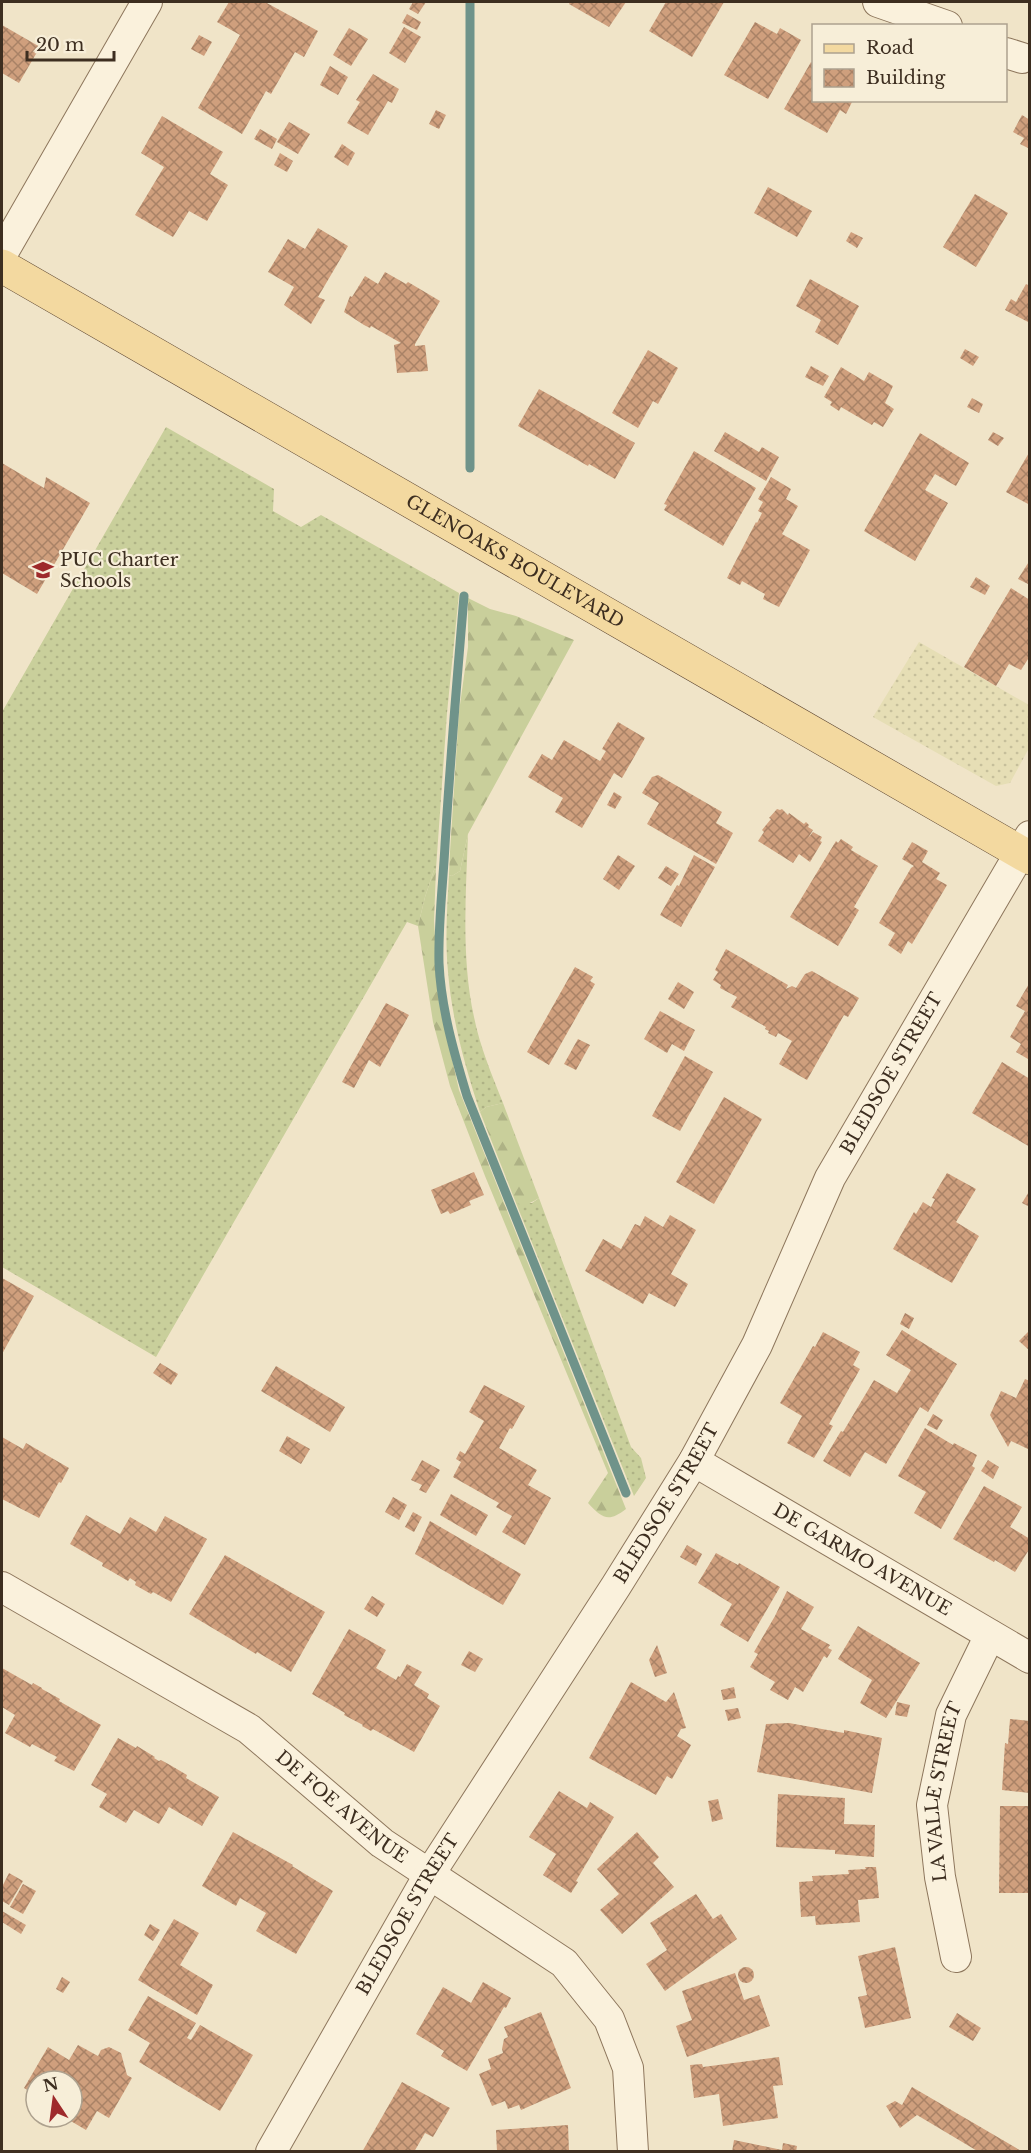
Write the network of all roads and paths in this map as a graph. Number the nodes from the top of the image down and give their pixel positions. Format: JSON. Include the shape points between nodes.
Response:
{"nodes":[{"id":1,"x":147,"y":2,"type":"edge"},
{"id":2,"x":878,"y":2,"type":"edge"},
{"id":3,"x":919,"y":8,"type":"edge"},
{"id":4,"x":944,"y":24,"type":"edge"},
{"id":5,"x":2,"y":254,"type":"edge"},
{"id":6,"x":2,"y":266,"type":"edge"},
{"id":7,"x":1027,"y":849,"type":"edge"},
{"id":8,"x":694,"y":1461,"type":"junction"},
{"id":9,"x":2,"y":1587,"type":"edge"},
{"id":10,"x":990,"y":1635,"type":"junction"},
{"id":11,"x":1029,"y":1658,"type":"edge"},
{"id":12,"x":429,"y":1875,"type":"junction"},
{"id":13,"x":956,"y":1957,"type":"dead end"},
{"id":14,"x":271,"y":2151,"type":"edge"},
{"id":15,"x":633,"y":2151,"type":"edge"}],
"edges":[{"from":1,"to":5,"type":"street"},
{"from":2,"to":3,"type":"street"},
{"from":3,"to":4,"type":"street"},
{"from":6,"to":7,"type":"main road","name":"GLENOAKS BOULEVARD"},
{"from":7,"to":8,"type":"street","name":"BLEDSOE STREET","via":[[830,1178],[757,1345]]},
{"from":8,"to":10,"type":"street","name":"DE GARMO AVENUE"},
{"from":8,"to":12,"type":"street","name":"BLEDSOE STREET"},
{"from":9,"to":12,"type":"street","name":"DE FOE AVENUE","via":[[249,1729],[382,1843]]},
{"from":10,"to":11,"type":"street","name":"DE GARMO AVENUE"},
{"from":10,"to":13,"type":"street","name":"LA VALLE STREET","via":[[951,1714],[932,1805],[940,1877]]},
{"from":12,"to":14,"type":"street","name":"BLEDSOE STREET"},
{"from":12,"to":15,"type":"street","name":"DE FOE AVENUE","via":[[564,1963],[609,2019],[628,2068]]}]}
